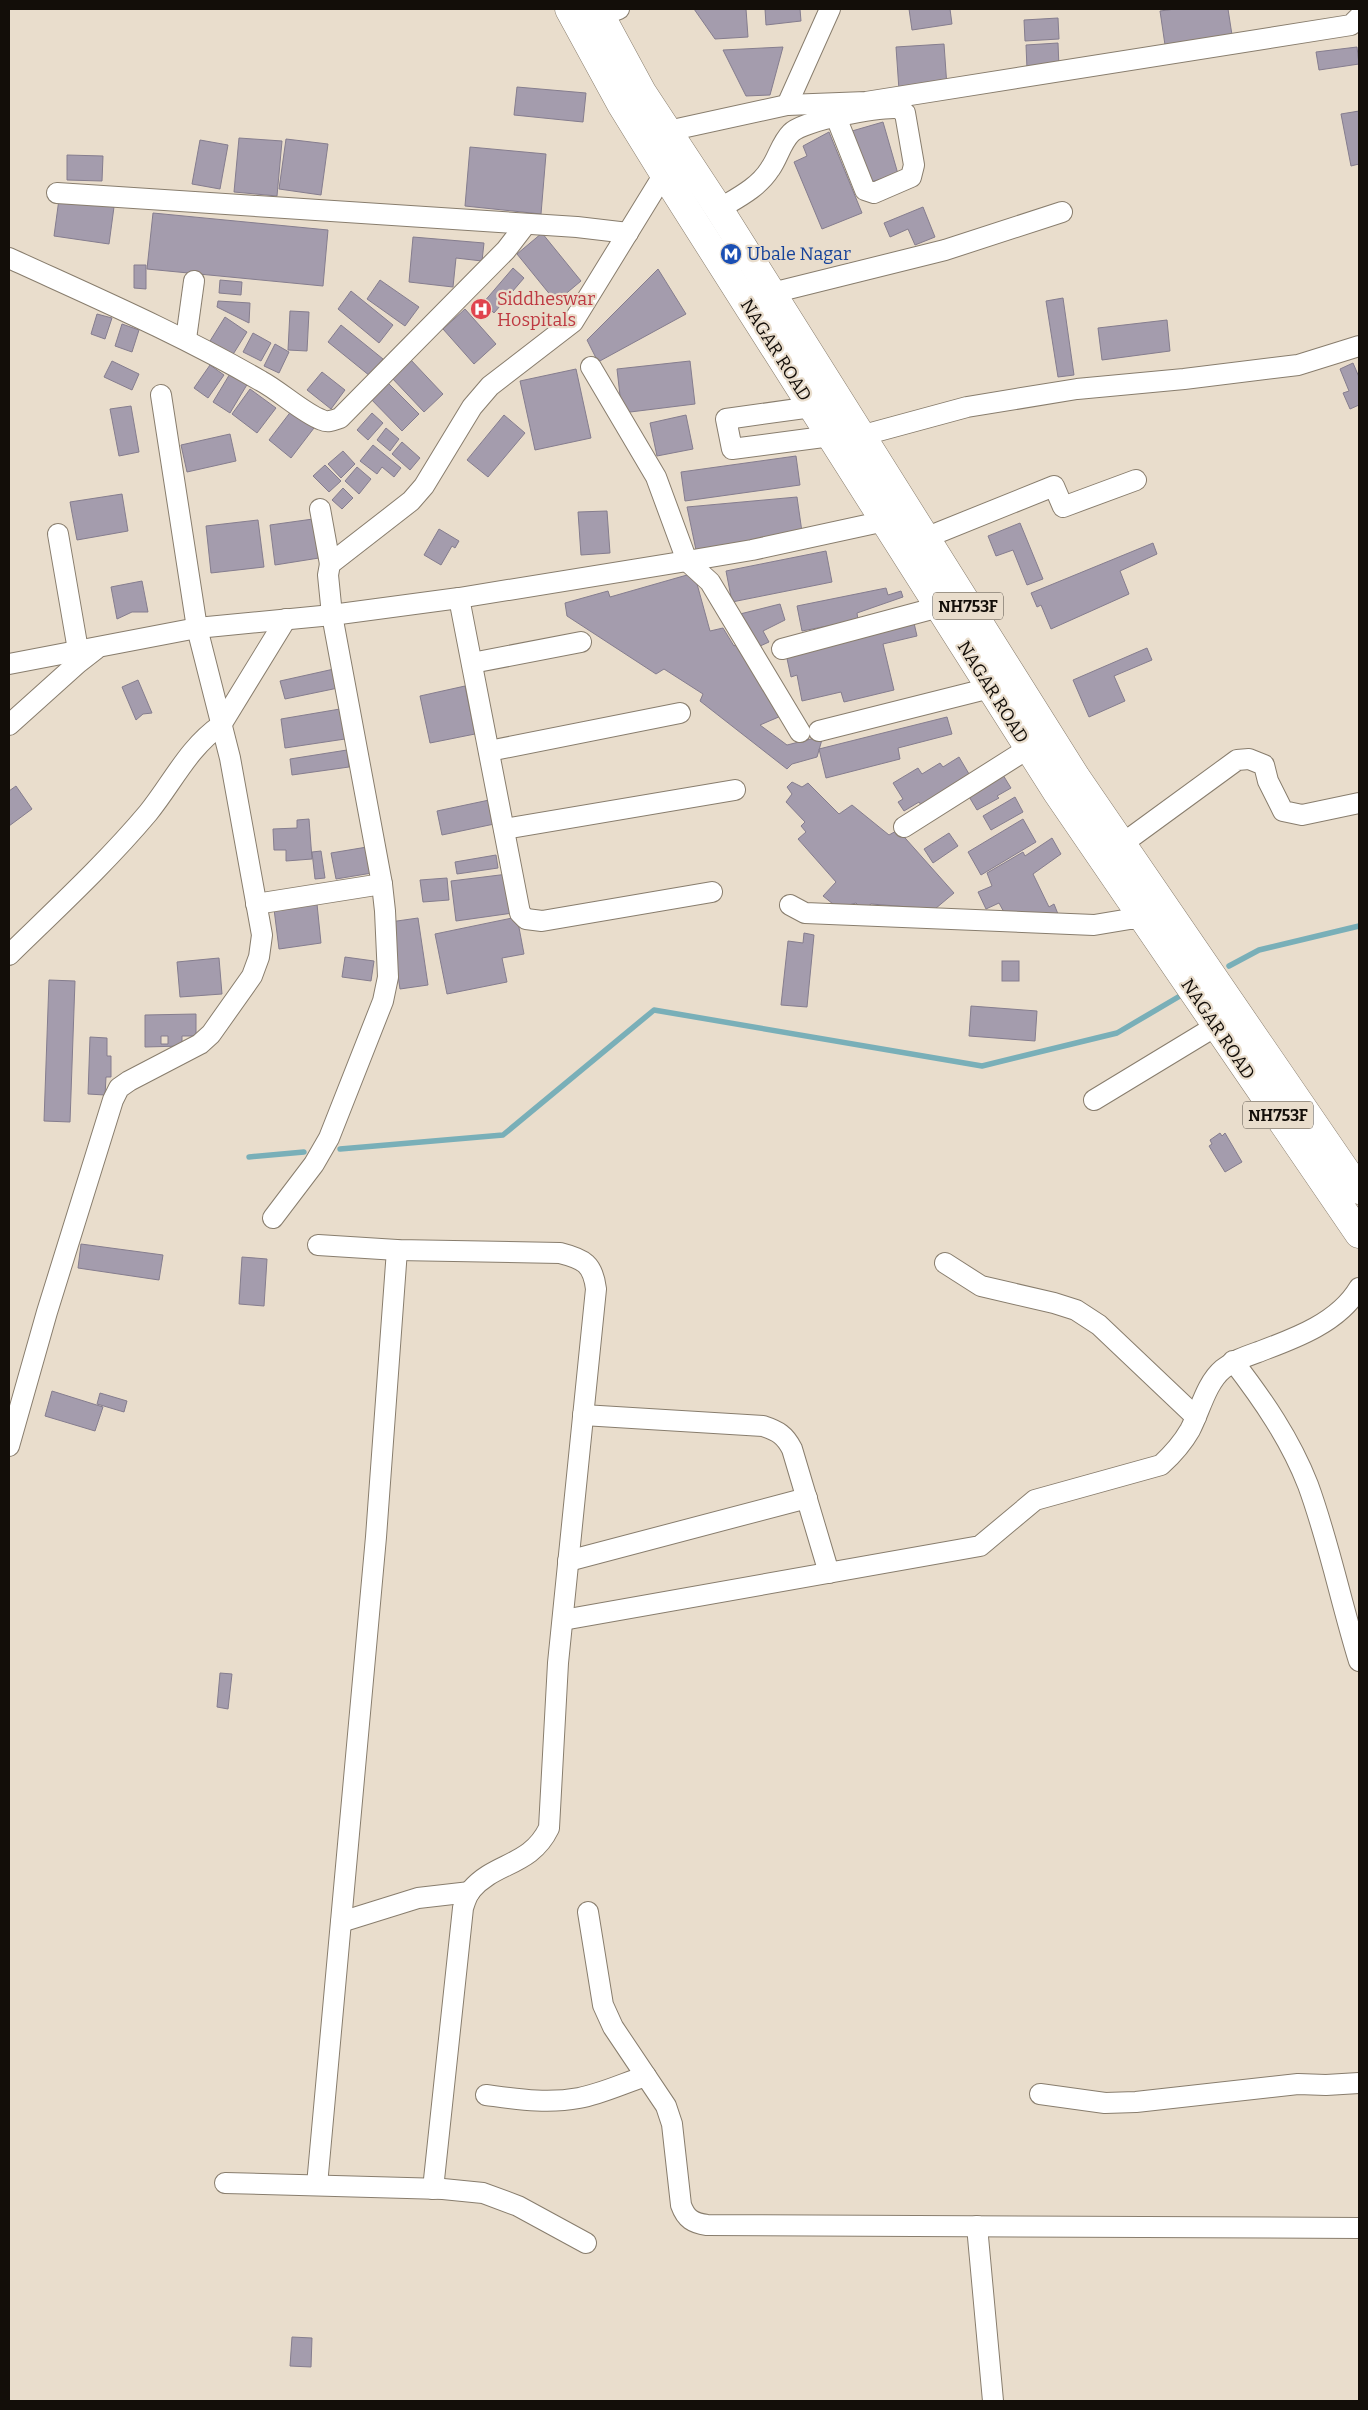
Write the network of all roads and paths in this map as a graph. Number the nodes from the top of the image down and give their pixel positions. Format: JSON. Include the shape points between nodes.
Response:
{"nodes":[{"id":1,"x":569,"y":9,"type":"edge"},
{"id":2,"x":830,"y":9,"type":"edge"},
{"id":3,"x":606,"y":11,"type":"edge"},
{"id":4,"x":1359,"y":17,"type":"edge"},
{"id":5,"x":788,"y":105,"type":"junction"},
{"id":6,"x":836,"y":117,"type":"junction"},
{"id":7,"x":668,"y":131,"type":"junction"},
{"id":8,"x":644,"y":142,"type":"junction"},
{"id":9,"x":664,"y":174,"type":"junction"},
{"id":10,"x":57,"y":192,"type":"dead end"},
{"id":11,"x":719,"y":209,"type":"junction"},
{"id":12,"x":1062,"y":212,"type":"dead end"},
{"id":13,"x":526,"y":224,"type":"junction"},
{"id":14,"x":628,"y":233,"type":"junction"},
{"id":15,"x":9,"y":258,"type":"edge"},
{"id":16,"x":194,"y":281,"type":"dead end"},
{"id":17,"x":772,"y":293,"type":"junction"},
{"id":18,"x":186,"y":339,"type":"junction"},
{"id":19,"x":1359,"y":346,"type":"edge"},
{"id":20,"x":591,"y":368,"type":"dead end"},
{"id":21,"x":161,"y":395,"type":"dead end"},
{"id":22,"x":812,"y":406,"type":"junction"},
{"id":23,"x":831,"y":436,"type":"junction"},
{"id":24,"x":860,"y":436,"type":"junction"},
{"id":25,"x":1136,"y":480,"type":"dead end"},
{"id":26,"x":320,"y":509,"type":"dead end"},
{"id":27,"x":885,"y":520,"type":"junction"},
{"id":28,"x":58,"y":534,"type":"dead end"},
{"id":29,"x":925,"y":538,"type":"junction"},
{"id":30,"x":687,"y":561,"type":"junction"},
{"id":31,"x":330,"y":564,"type":"junction"},
{"id":32,"x":459,"y":598,"type":"junction"},
{"id":33,"x":939,"y":607,"type":"junction"},
{"id":34,"x":332,"y":615,"type":"junction"},
{"id":35,"x":286,"y":619,"type":"junction"},
{"id":36,"x":197,"y":628,"type":"junction"},
{"id":37,"x":580,"y":642,"type":"dead end"},
{"id":38,"x":103,"y":644,"type":"junction"},
{"id":39,"x":782,"y":649,"type":"dead end"},
{"id":40,"x":78,"y":650,"type":"junction"},
{"id":41,"x":472,"y":662,"type":"junction"},
{"id":42,"x":9,"y":664,"type":"edge"},
{"id":43,"x":990,"y":688,"type":"junction"},
{"id":44,"x":680,"y":713,"type":"dead end"},
{"id":45,"x":9,"y":725,"type":"edge"},
{"id":46,"x":221,"y":725,"type":"junction"},
{"id":47,"x":1028,"y":748,"type":"junction"},
{"id":48,"x":489,"y":751,"type":"junction"},
{"id":49,"x":735,"y":790,"type":"dead end"},
{"id":50,"x":1359,"y":803,"type":"edge"},
{"id":51,"x":904,"y":827,"type":"dead end"},
{"id":52,"x":504,"y":829,"type":"junction"},
{"id":53,"x":1122,"y":844,"type":"junction"},
{"id":54,"x":382,"y":884,"type":"junction"},
{"id":55,"x":712,"y":892,"type":"dead end"},
{"id":56,"x":256,"y":904,"type":"junction"},
{"id":57,"x":790,"y":905,"type":"dead end"},
{"id":58,"x":1143,"y":919,"type":"junction"},
{"id":59,"x":9,"y":955,"type":"edge"},
{"id":60,"x":1216,"y":1026,"type":"junction"},
{"id":61,"x":1094,"y":1100,"type":"dead end"},
{"id":62,"x":1359,"y":1190,"type":"edge"},
{"id":63,"x":273,"y":1218,"type":"dead end"},
{"id":64,"x":1359,"y":1234,"type":"edge"},
{"id":65,"x":318,"y":1245,"type":"dead end"},
{"id":66,"x":396,"y":1250,"type":"junction"},
{"id":67,"x":945,"y":1263,"type":"dead end"},
{"id":68,"x":1359,"y":1288,"type":"edge"},
{"id":69,"x":1233,"y":1361,"type":"junction"},
{"id":70,"x":582,"y":1415,"type":"junction"},
{"id":71,"x":1196,"y":1417,"type":"junction"},
{"id":72,"x":9,"y":1446,"type":"edge"},
{"id":73,"x":807,"y":1498,"type":"junction"},
{"id":74,"x":568,"y":1561,"type":"junction"},
{"id":75,"x":829,"y":1573,"type":"junction"},
{"id":76,"x":563,"y":1620,"type":"junction"},
{"id":77,"x":1359,"y":1661,"type":"edge"},
{"id":78,"x":470,"y":1892,"type":"junction"},
{"id":79,"x":588,"y":1912,"type":"dead end"},
{"id":80,"x":341,"y":1922,"type":"junction"},
{"id":81,"x":646,"y":2076,"type":"junction"},
{"id":82,"x":1359,"y":2083,"type":"edge"},
{"id":83,"x":1040,"y":2094,"type":"dead end"},
{"id":84,"x":486,"y":2095,"type":"dead end"},
{"id":85,"x":225,"y":2183,"type":"dead end"},
{"id":86,"x":317,"y":2185,"type":"junction"},
{"id":87,"x":433,"y":2189,"type":"junction"},
{"id":88,"x":977,"y":2226,"type":"junction"},
{"id":89,"x":1359,"y":2228,"type":"edge"},
{"id":90,"x":586,"y":2243,"type":"dead end"},
{"id":91,"x":993,"y":2401,"type":"edge"}],
"edges":[{"from":1,"to":8,"type":"highway","name":"NAGAR ROAD","number":"NH753F"},
{"from":2,"to":5,"type":"street"},
{"from":3,"to":7,"type":"highway","name":"NAGAR ROAD","number":"NH753F","via":[[642,92]]},
{"from":4,"to":5,"type":"street","via":[[1351,24],[1254,42],[851,104]]},
{"from":5,"to":7,"type":"street"},
{"from":6,"to":6,"type":"street","via":[[894,108],[902,110],[914,165],[911,177],[874,193],[865,190]]},
{"from":6,"to":11,"type":"street","via":[[800,125],[791,132],[760,182]]},
{"from":7,"to":8,"type":"street"},
{"from":7,"to":11,"type":"highway","name":"NAGAR ROAD","number":"NH753F"},
{"from":8,"to":9,"type":"highway","name":"NAGAR ROAD","number":"NH753F"},
{"from":9,"to":14,"type":"street"},
{"from":9,"to":22,"type":"highway","name":"NAGAR ROAD","number":"NH753F"},
{"from":10,"to":13,"type":"street"},
{"from":11,"to":17,"type":"highway","name":"NAGAR ROAD","number":"NH753F"},
{"from":12,"to":17,"type":"street","via":[[945,250]]},
{"from":13,"to":14,"type":"street"},
{"from":13,"to":18,"type":"street","via":[[499,257],[340,418],[323,421],[278,390]]},
{"from":14,"to":31,"type":"street","via":[[573,322],[490,386],[472,407],[424,486],[411,501]]},
{"from":15,"to":18,"type":"street"},
{"from":16,"to":18,"type":"street"},
{"from":17,"to":24,"type":"highway","name":"NAGAR ROAD","number":"NH753F"},
{"from":19,"to":24,"type":"street","via":[[1298,365],[1077,389],[967,407]]},
{"from":20,"to":30,"type":"street","via":[[656,477]]},
{"from":21,"to":36,"type":"street"},
{"from":22,"to":23,"type":"highway","name":"NAGAR ROAD","number":"NH753F"},
{"from":22,"to":23,"type":"street","via":[[726,419],[732,449]]},
{"from":23,"to":27,"type":"highway","name":"NAGAR ROAD","number":"NH753F"},
{"from":24,"to":29,"type":"highway","name":"NAGAR ROAD","number":"NH753F"},
{"from":25,"to":29,"type":"street","via":[[1063,507],[1054,486]]},
{"from":26,"to":31,"type":"street"},
{"from":27,"to":30,"type":"street"},
{"from":27,"to":33,"type":"highway","name":"NAGAR ROAD","number":"NH753F"},
{"from":28,"to":40,"type":"street"},
{"from":29,"to":53,"type":"highway","name":"NAGAR ROAD","number":"NH753F"},
{"from":30,"to":32,"type":"street"},
{"from":30,"to":43,"type":"street","via":[[710,582],[809,732]]},
{"from":31,"to":34,"type":"street"},
{"from":32,"to":34,"type":"street"},
{"from":32,"to":41,"type":"street"},
{"from":33,"to":39,"type":"street"},
{"from":33,"to":43,"type":"highway","name":"NAGAR ROAD","number":"NH753F"},
{"from":34,"to":35,"type":"street"},
{"from":34,"to":54,"type":"street"},
{"from":35,"to":36,"type":"street"},
{"from":35,"to":46,"type":"street"},
{"from":36,"to":38,"type":"street"},
{"from":36,"to":46,"type":"street"},
{"from":37,"to":41,"type":"street"},
{"from":38,"to":40,"type":"street"},
{"from":38,"to":45,"type":"street"},
{"from":40,"to":42,"type":"street"},
{"from":41,"to":48,"type":"street"},
{"from":43,"to":47,"type":"highway","name":"NAGAR ROAD","number":"NH753F"},
{"from":44,"to":48,"type":"street"},
{"from":46,"to":56,"type":"street","via":[[230,758]]},
{"from":46,"to":59,"type":"street","via":[[190,753],[149,812]]},
{"from":47,"to":51,"type":"street"},
{"from":47,"to":58,"type":"highway","name":"NAGAR ROAD","number":"NH753F"},
{"from":48,"to":52,"type":"street"},
{"from":49,"to":52,"type":"street"},
{"from":50,"to":53,"type":"street","via":[[1302,815],[1283,811],[1264,765],[1249,759],[1237,760]]},
{"from":52,"to":55,"type":"street","via":[[520,913],[526,919],[542,921]]},
{"from":53,"to":62,"type":"highway","name":"NAGAR ROAD","number":"NH753F"},
{"from":54,"to":56,"type":"street"},
{"from":54,"to":63,"type":"street","via":[[388,976],[383,1001],[329,1138],[314,1164]]},
{"from":56,"to":72,"type":"street","via":[[262,935],[259,957],[252,976],[211,1034],[200,1044],[129,1080],[113,1100]]},
{"from":57,"to":58,"type":"street","via":[[805,913],[1094,925]]},
{"from":58,"to":60,"type":"highway","name":"NAGAR ROAD","number":"NH753F"},
{"from":60,"to":61,"type":"street"},
{"from":60,"to":64,"type":"highway","name":"NAGAR ROAD","number":"NH753F"},
{"from":65,"to":66,"type":"street"},
{"from":66,"to":70,"type":"street","via":[[560,1254],[575,1257],[587,1265],[594,1274],[596,1289]]},
{"from":66,"to":80,"type":"street","via":[[376,1538]]},
{"from":67,"to":71,"type":"street","via":[[980,1286],[1076,1310],[1099,1325]]},
{"from":68,"to":69,"type":"street","via":[[1335,1315],[1316,1328]]},
{"from":69,"to":71,"type":"street","via":[[1221,1370]]},
{"from":69,"to":77,"type":"street","via":[[1268,1406],[1308,1485]]},
{"from":70,"to":73,"type":"street","via":[[763,1426],[777,1430],[786,1437],[792,1449]]},
{"from":70,"to":74,"type":"street"},
{"from":71,"to":75,"type":"street","via":[[1176,1451],[1161,1465],[1035,1500],[980,1546]]},
{"from":73,"to":74,"type":"street"},
{"from":73,"to":75,"type":"street"},
{"from":74,"to":76,"type":"street"},
{"from":75,"to":76,"type":"street"},
{"from":76,"to":78,"type":"street","via":[[549,1828],[542,1843],[532,1852],[484,1878]]},
{"from":78,"to":80,"type":"street","via":[[418,1898]]},
{"from":78,"to":87,"type":"street","via":[[460,1926]]},
{"from":79,"to":81,"type":"street","via":[[602,2005]]},
{"from":80,"to":86,"type":"street"},
{"from":81,"to":84,"type":"street","via":[[581,2098],[551,2102]]},
{"from":81,"to":88,"type":"street","via":[[666,2106],[672,2124],[681,2205],[685,2215],[694,2223]]},
{"from":82,"to":83,"type":"street","via":[[1298,2084],[1136,2102],[1104,2103]]},
{"from":85,"to":86,"type":"street"},
{"from":86,"to":87,"type":"street"},
{"from":87,"to":90,"type":"street","via":[[483,2193],[502,2199]]},
{"from":88,"to":89,"type":"street"},
{"from":88,"to":91,"type":"street"}]}
